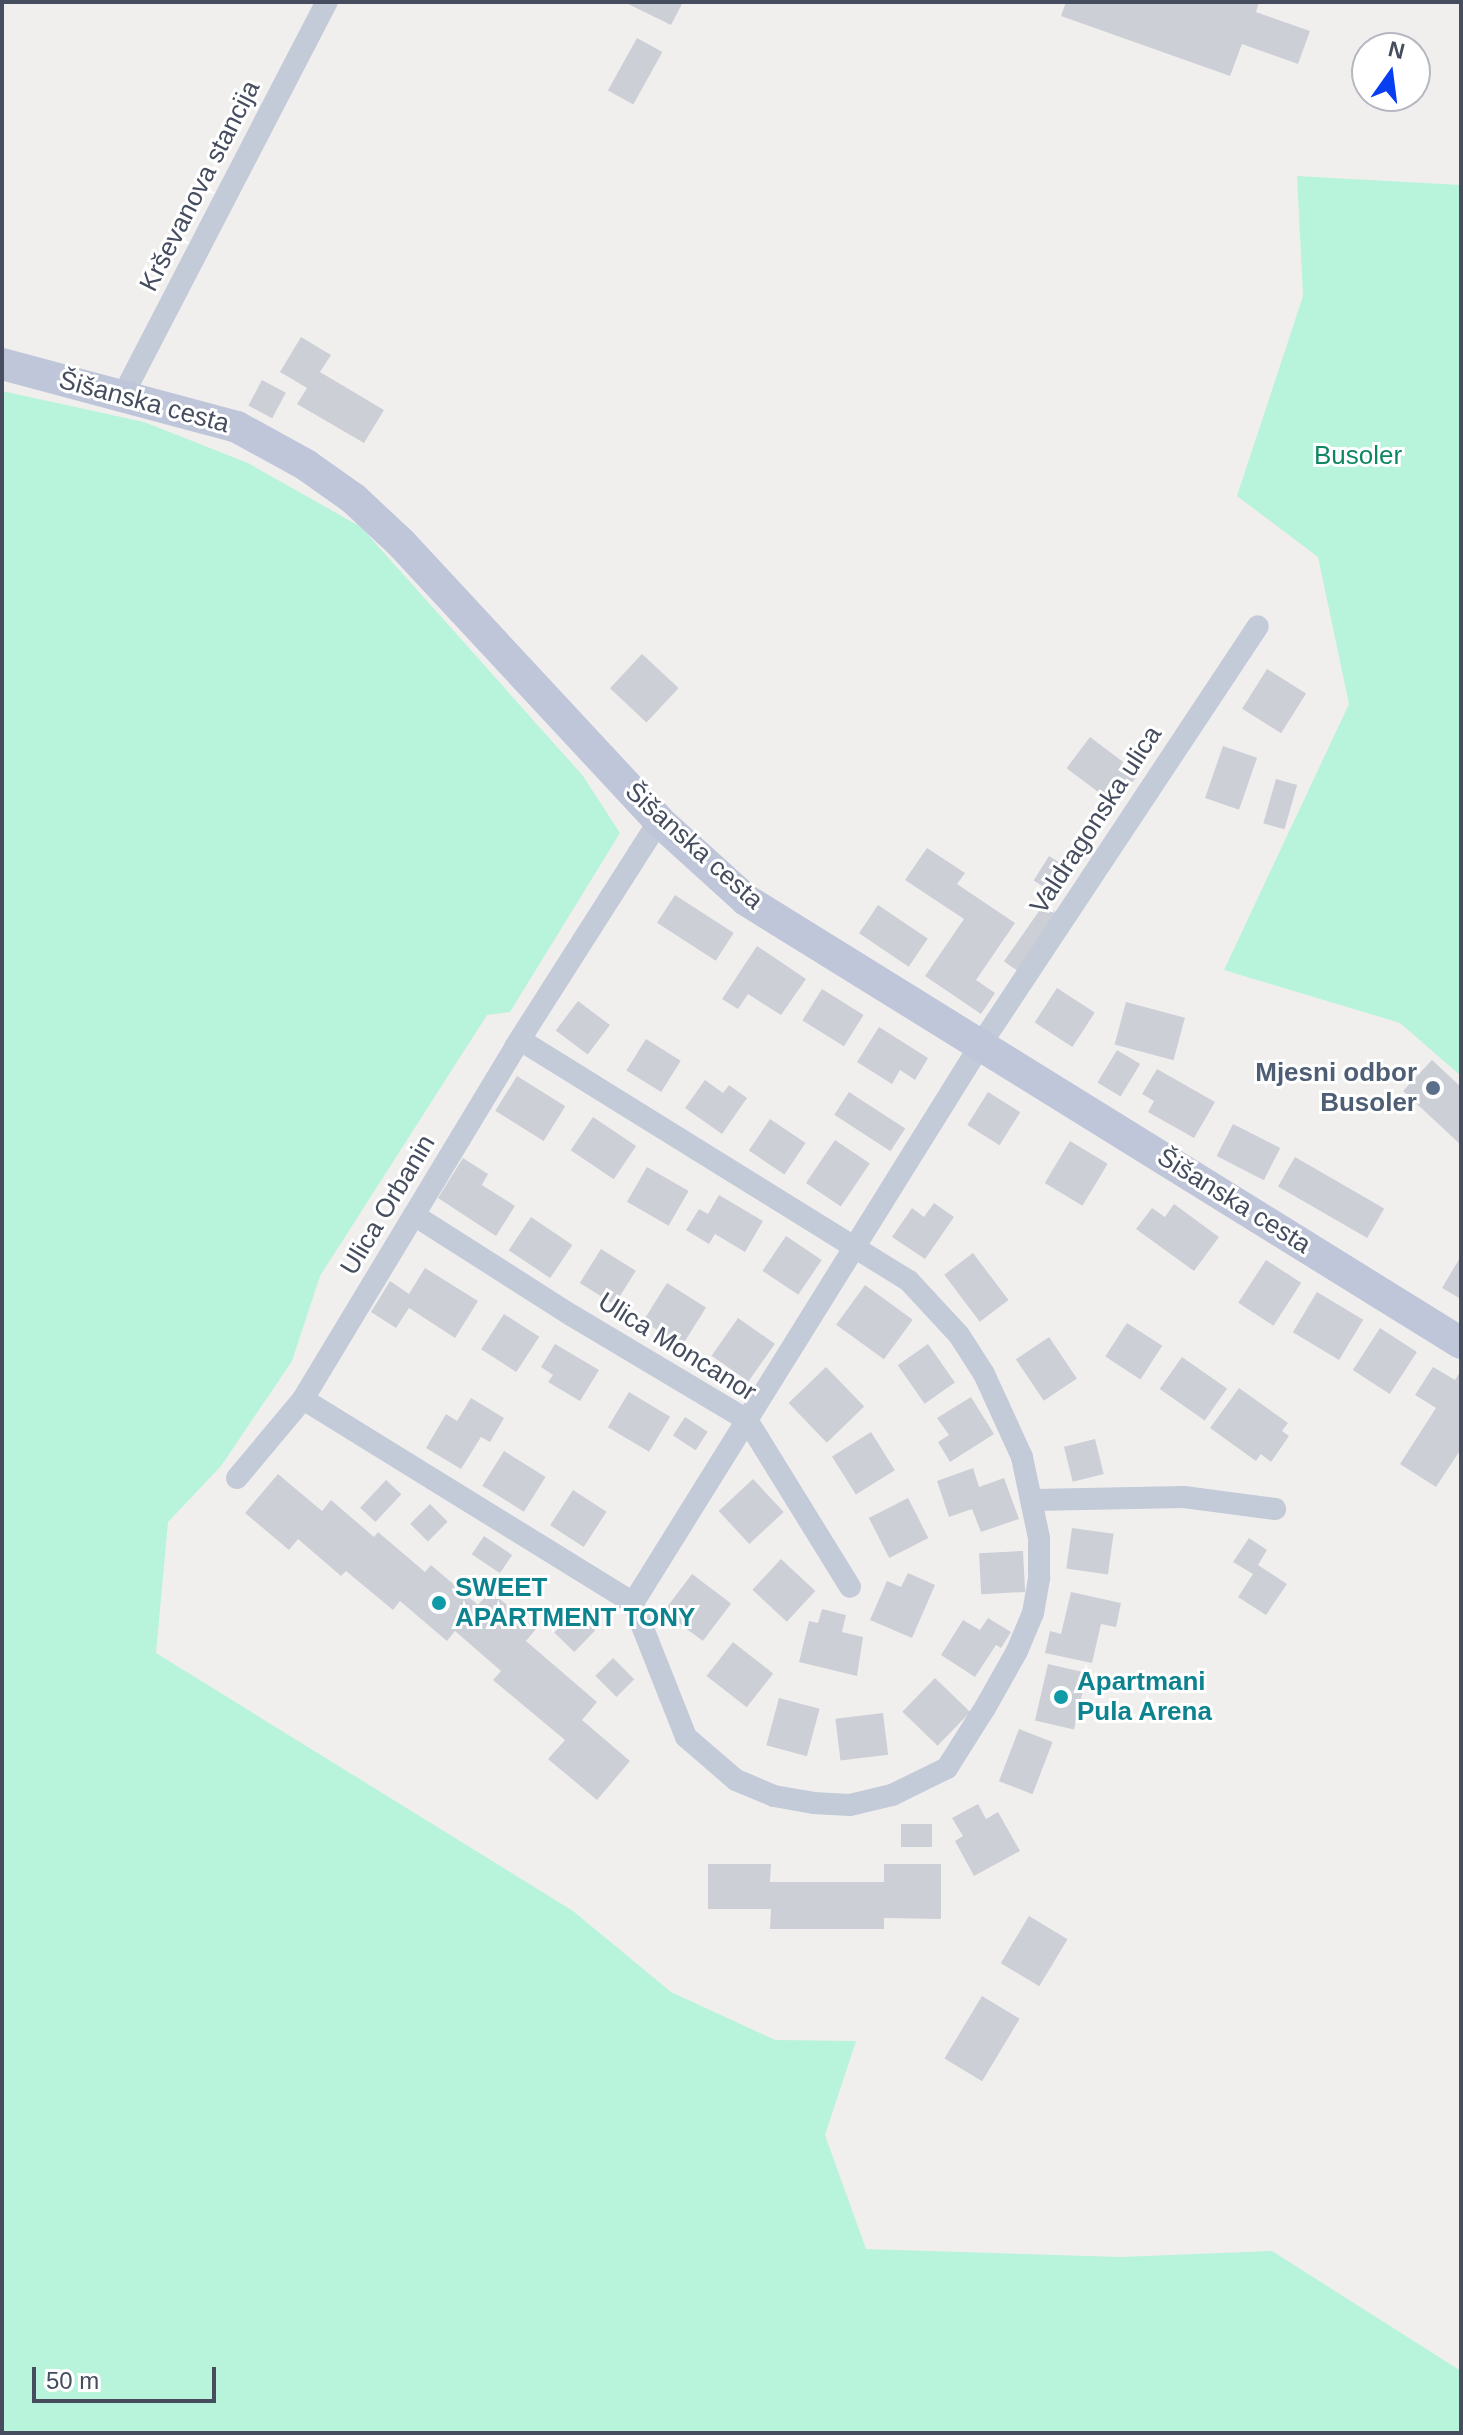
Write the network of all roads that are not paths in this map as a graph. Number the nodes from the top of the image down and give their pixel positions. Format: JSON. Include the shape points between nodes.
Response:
{"nodes":[{"id":1,"x":327,"y":2,"type":"edge"},
{"id":2,"x":2,"y":364,"type":"edge"},
{"id":3,"x":123,"y":395,"type":"junction"},
{"id":4,"x":1258,"y":626,"type":"dead end"},
{"id":5,"x":659,"y":821,"type":"junction"},
{"id":6,"x":520,"y":1040,"type":"junction"},
{"id":7,"x":981,"y":1044,"type":"junction"},
{"id":8,"x":414,"y":1215,"type":"junction"},
{"id":9,"x":856,"y":1245,"type":"junction"},
{"id":10,"x":1461,"y":1343,"type":"edge"},
{"id":11,"x":303,"y":1399,"type":"junction"},
{"id":12,"x":747,"y":1420,"type":"junction"},
{"id":13,"x":237,"y":1478,"type":"dead end"},
{"id":14,"x":1033,"y":1500,"type":"junction"},
{"id":15,"x":1275,"y":1509,"type":"dead end"},
{"id":16,"x":850,"y":1587,"type":"dead end"},
{"id":17,"x":633,"y":1603,"type":"junction"}],
"edges":[{"from":1,"to":3,"type":"street","name":"Krševanova stancija"},
{"from":2,"to":3,"type":"main road","name":"Šišanska cesta"},
{"from":3,"to":5,"type":"main road","name":"Šišanska cesta","via":[[237,427],[354,499]]},
{"from":4,"to":7,"type":"street","name":"Valdragonska ulica"},
{"from":5,"to":6,"type":"street","name":"Ulica Orbanin"},
{"from":5,"to":7,"type":"main road","name":"Šišanska cesta","via":[[746,900]]},
{"from":6,"to":8,"type":"street","name":"Ulica Orbanin"},
{"from":6,"to":9,"type":"street"},
{"from":7,"to":9,"type":"street"},
{"from":7,"to":10,"type":"main road","name":"Šišanska cesta"},
{"from":8,"to":11,"type":"street","name":"Ulica Orbanin"},
{"from":8,"to":12,"type":"street","name":"Ulica Moncanor"},
{"from":9,"to":12,"type":"street"},
{"from":9,"to":14,"type":"street","via":[[909,1281],[959,1335],[1005,1417]]},
{"from":11,"to":13,"type":"street","name":"Ulica Orbanin"},
{"from":11,"to":17,"type":"street"},
{"from":12,"to":16,"type":"street","name":"Ulica Moncanor"},
{"from":12,"to":17,"type":"street"},
{"from":14,"to":15,"type":"street","via":[[1184,1497]]},
{"from":14,"to":17,"type":"street","via":[[1039,1578],[1033,1613],[1017,1651],[952,1763],[892,1795],[850,1805],[813,1803],[774,1796],[736,1780],[686,1737]]}]}
